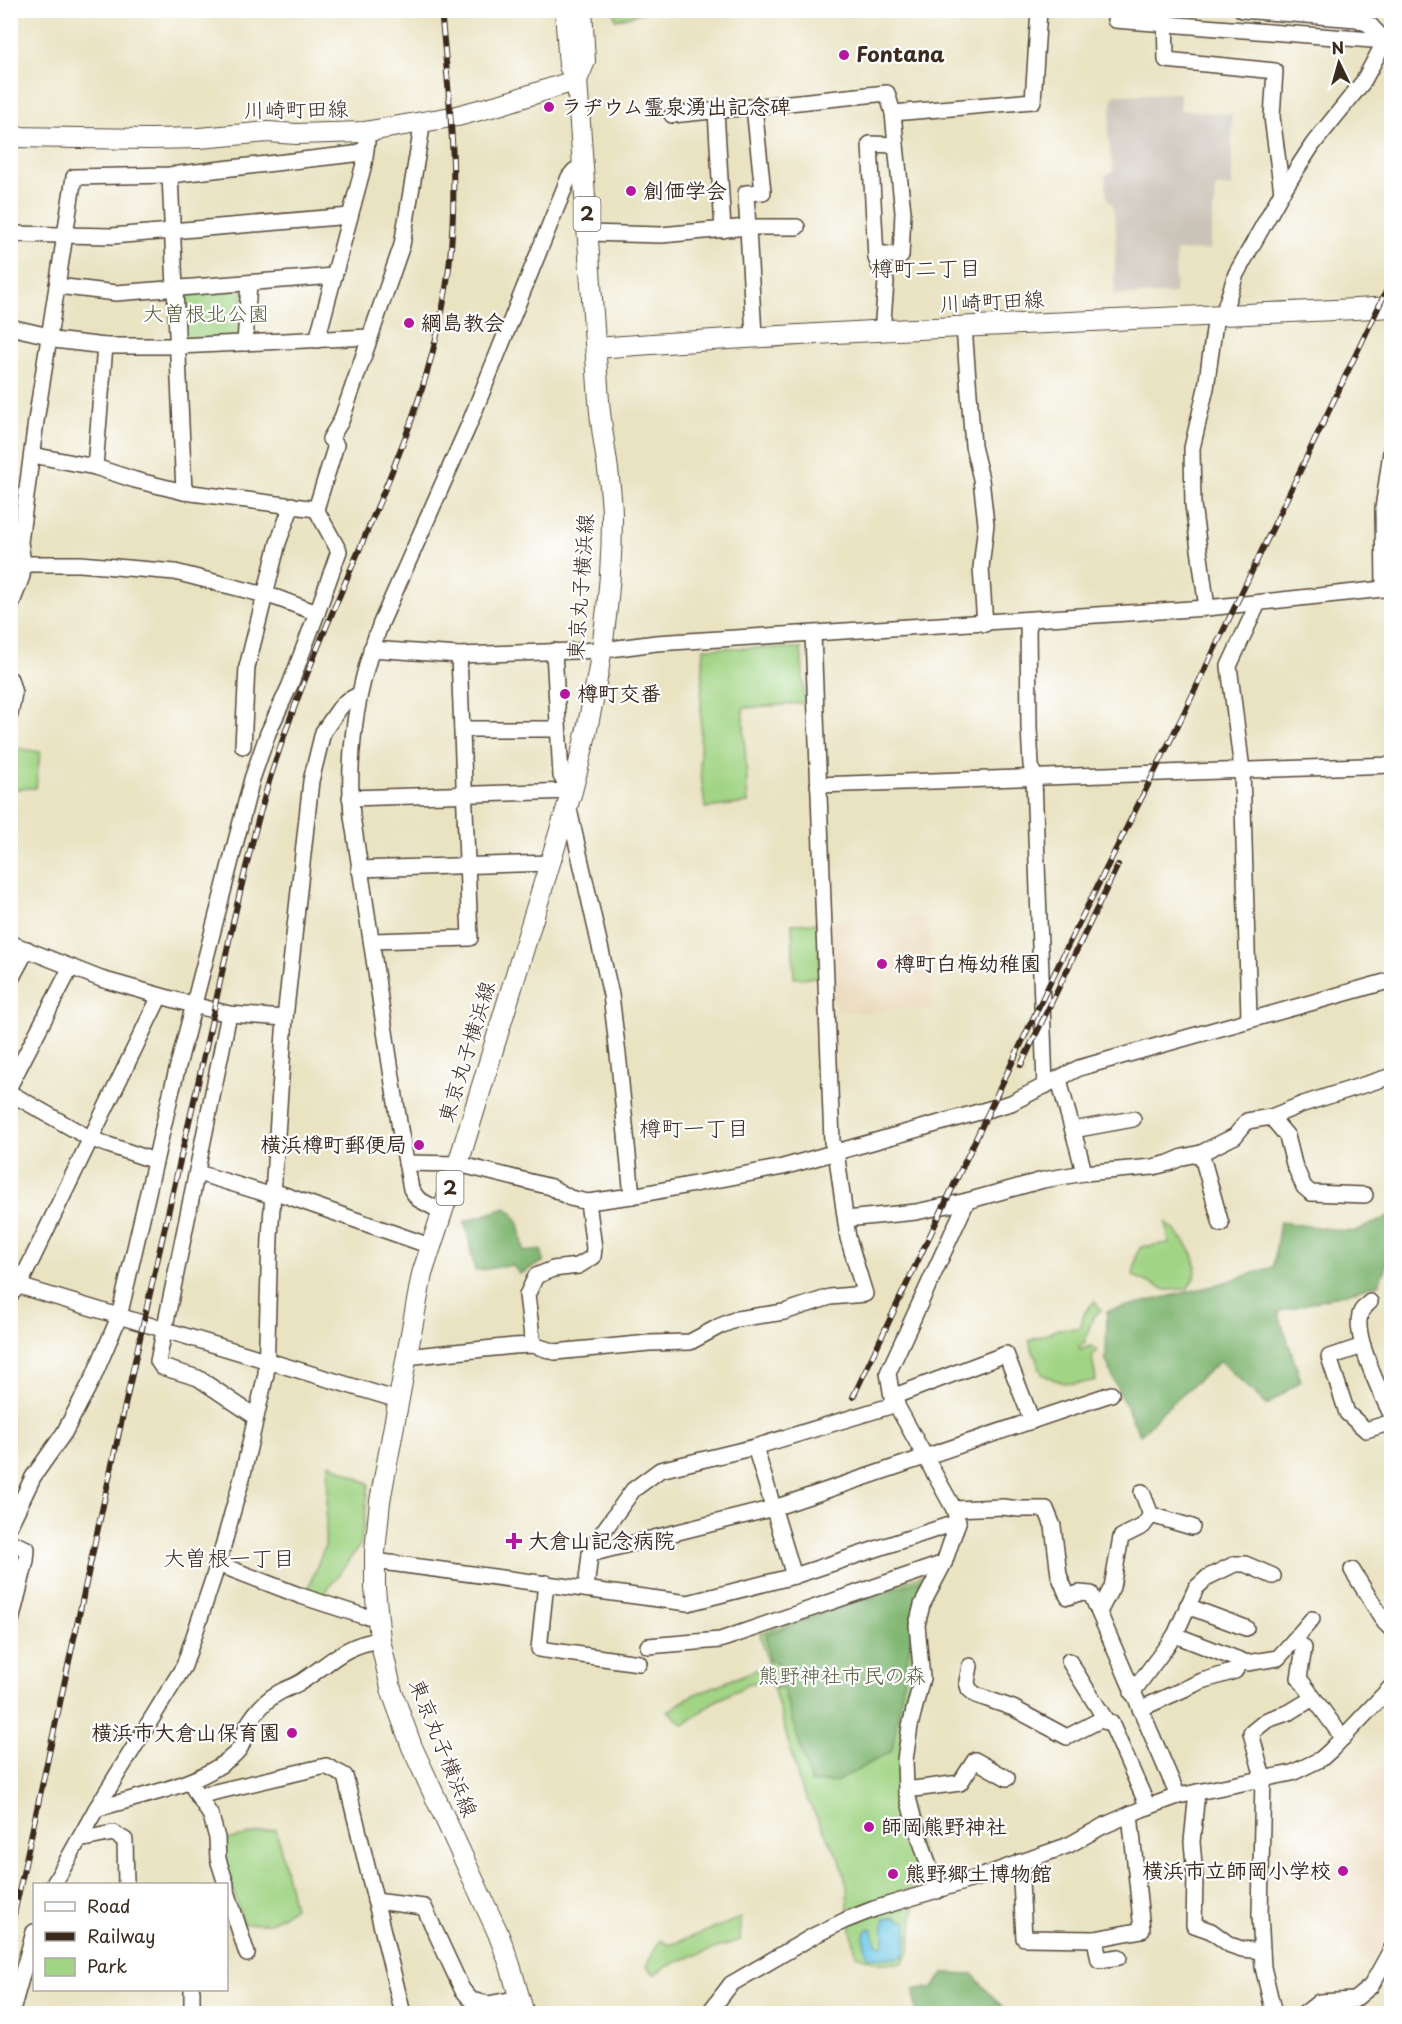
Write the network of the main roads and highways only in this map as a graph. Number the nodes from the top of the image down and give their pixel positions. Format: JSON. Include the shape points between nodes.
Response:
{"nodes":[{"id":1,"x":566,"y":10,"type":"edge"},
{"id":2,"x":582,"y":10,"type":"edge"},
{"id":3,"x":577,"y":69,"type":"junction"},
{"id":4,"x":10,"y":137,"type":"edge"},
{"id":5,"x":1392,"y":307,"type":"edge"},
{"id":6,"x":596,"y":348,"type":"junction"},
{"id":7,"x":522,"y":2006,"type":"edge"}],
"edges":[{"from":1,"to":3,"type":"main road","name":"東京丸子横浜線","number":"2"},
{"from":2,"to":3,"type":"main road","name":"東京丸子横浜線","number":"2"},
{"from":3,"to":4,"type":"main road","name":"川崎町田線","via":[[502,104],[421,122],[367,140],[268,132],[150,139]]},
{"from":3,"to":6,"type":"main road","name":"東京丸子横浜線","number":"2"},
{"from":5,"to":6,"type":"main road","name":"川崎町田線","via":[[754,336]]},
{"from":6,"to":7,"type":"main road","name":"東京丸子横浜線","number":"2","via":[[611,493],[603,650],[585,742],[551,863],[418,1288],[380,1501],[375,1561],[377,1616],[389,1683],[406,1732],[498,1933]]}]}
